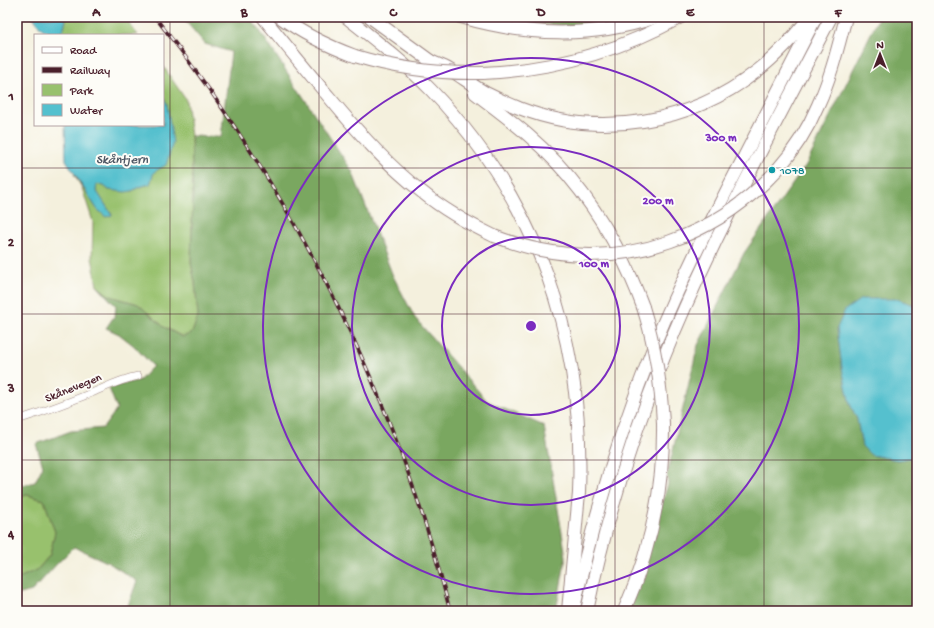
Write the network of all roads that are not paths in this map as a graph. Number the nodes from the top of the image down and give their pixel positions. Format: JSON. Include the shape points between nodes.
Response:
{"nodes":[{"id":1,"x":263,"y":17,"type":"edge"},
{"id":2,"x":280,"y":17,"type":"edge"},
{"id":3,"x":346,"y":17,"type":"edge"},
{"id":4,"x":370,"y":17,"type":"edge"},
{"id":5,"x":461,"y":17,"type":"edge"},
{"id":6,"x":657,"y":17,"type":"edge"},
{"id":7,"x":681,"y":17,"type":"edge"},
{"id":8,"x":810,"y":17,"type":"edge"},
{"id":9,"x":816,"y":17,"type":"edge"},
{"id":10,"x":830,"y":17,"type":"edge"},
{"id":11,"x":846,"y":17,"type":"edge"},
{"id":12,"x":430,"y":61,"type":"junction"},
{"id":13,"x":138,"y":376,"type":"dead end"},
{"id":14,"x":17,"y":420,"type":"edge"},
{"id":15,"x":568,"y":611,"type":"edge"},
{"id":16,"x":574,"y":611,"type":"edge"},
{"id":17,"x":587,"y":611,"type":"edge"},
{"id":18,"x":624,"y":611,"type":"edge"}],
"edges":[{"from":1,"to":11,"type":"highway","bridge":true,"via":[[349,121],[389,163],[421,191],[468,223],[494,236],[540,250],[578,255],[641,250],[673,240],[713,222],[750,197],[777,170],[801,138],[828,79]]},
{"from":2,"to":7,"type":"highway","bridge":true,"via":[[327,45],[390,66],[448,73],[483,73],[535,68],[587,56],[634,40]]},
{"from":3,"to":15,"type":"highway","via":[[416,75],[471,136],[511,196],[546,270],[560,312],[568,349],[579,424],[579,492]]},
{"from":4,"to":12,"type":"highway"},
{"from":5,"to":6,"type":"highway","via":[[525,30],[561,33],[594,31]]},
{"from":8,"to":12,"type":"highway","via":[[780,51],[735,87],[691,109],[639,122],[592,124],[533,113],[485,92],[449,69]]},
{"from":9,"to":16,"type":"highway","via":[[709,225],[656,343],[608,477]]},
{"from":10,"to":17,"type":"highway","via":[[722,229],[666,351],[620,481]]},
{"from":12,"to":18,"type":"highway","bridge":true,"via":[[528,135],[570,178],[594,209],[613,240],[643,307],[661,393],[664,423],[662,467],[656,512],[644,559]]},
{"from":13,"to":14,"type":"street","name":"Skånevegen","via":[[115,382]]}]}
